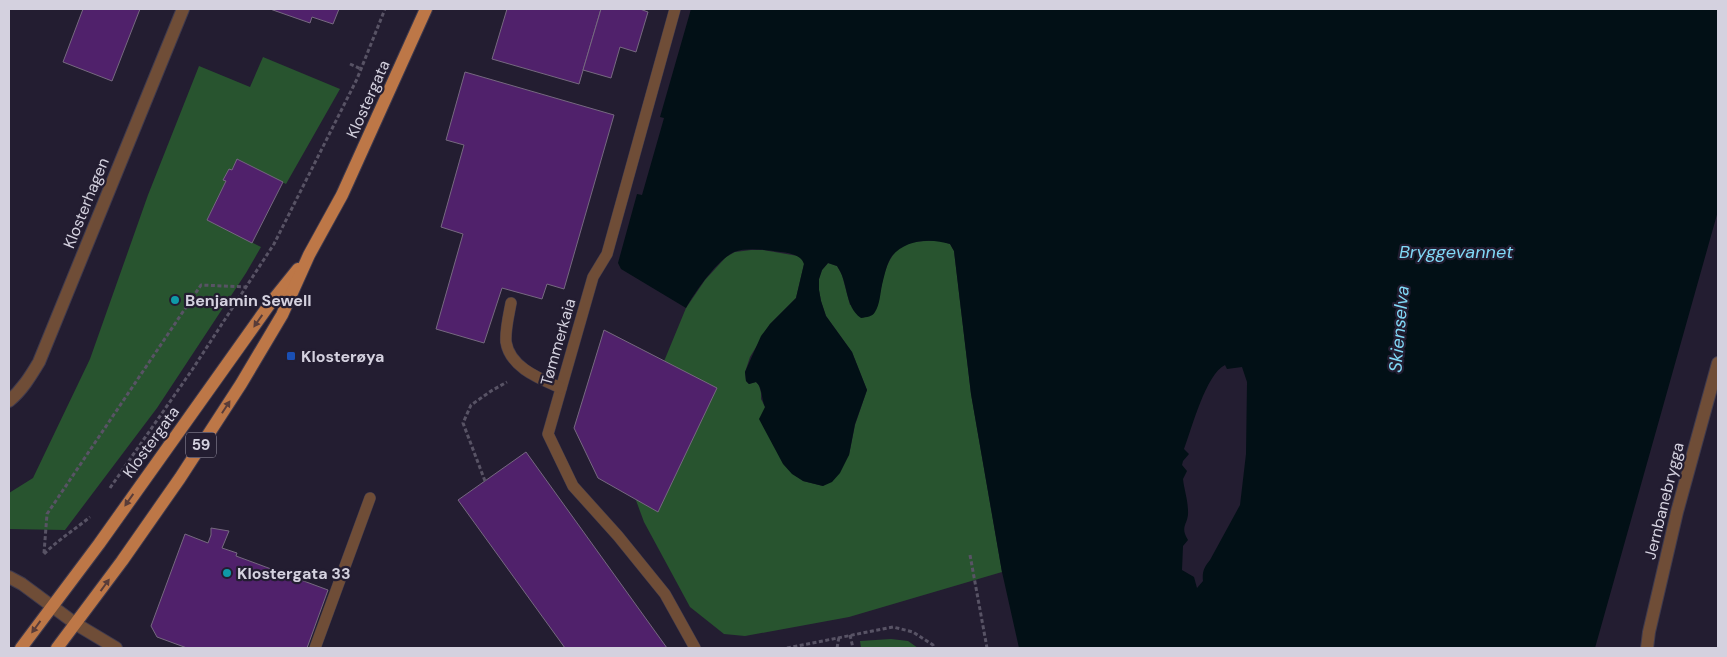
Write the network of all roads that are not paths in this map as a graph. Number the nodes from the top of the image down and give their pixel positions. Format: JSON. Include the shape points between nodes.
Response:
{"nodes":[{"id":1,"x":183,"y":9,"type":"edge"},
{"id":2,"x":426,"y":9,"type":"edge"},
{"id":3,"x":674,"y":9,"type":"edge"},
{"id":4,"x":309,"y":255,"type":"junction"},
{"id":5,"x":511,"y":302,"type":"dead end"},
{"id":6,"x":1718,"y":363,"type":"edge"},
{"id":7,"x":562,"y":388,"type":"junction"},
{"id":8,"x":9,"y":401,"type":"edge"},
{"id":9,"x":370,"y":498,"type":"dead end"},
{"id":10,"x":9,"y":577,"type":"edge"},
{"id":11,"x":51,"y":606,"type":"junction"},
{"id":12,"x":76,"y":624,"type":"junction"},
{"id":13,"x":21,"y":648,"type":"edge"},
{"id":14,"x":57,"y":648,"type":"edge"},
{"id":15,"x":116,"y":648,"type":"edge"},
{"id":16,"x":315,"y":648,"type":"edge"},
{"id":17,"x":695,"y":648,"type":"edge"},
{"id":18,"x":1647,"y":648,"type":"edge"}],
"edges":[{"from":1,"to":8,"type":"street","name":"Klosterhagen","via":[[39,362],[23,387]]},
{"from":2,"to":4,"type":"main road","name":"Klostergata","number":"59","via":[[342,195]]},
{"from":3,"to":7,"type":"lane","name":"Tømmerkaia","via":[[607,254],[593,277]]},
{"from":4,"to":11,"type":"main road","name":"Klostergata","number":"59","one_way":true,"via":[[269,305],[99,544]]},
{"from":12,"to":4,"type":"main road","name":"Klostergata","number":"59","one_way":true,"via":[[175,485],[241,384],[282,315]]},
{"from":5,"to":7,"type":"lane","via":[[506,341],[510,355],[528,372]]},
{"from":6,"to":18,"type":"street","name":"Jernbanebrygga","via":[[1677,512]]},
{"from":7,"to":17,"type":"lane","name":"Tømmerkaia","via":[[548,434],[573,486],[665,594]]},
{"from":9,"to":16,"type":"lane"},
{"from":10,"to":11,"type":"street"},
{"from":11,"to":12,"type":"street"},
{"from":11,"to":13,"type":"main road","name":"Klostergata","number":"59","one_way":true},
{"from":12,"to":14,"type":"main road","name":"Klostergata","number":"59"},
{"from":12,"to":15,"type":"street"}]}
